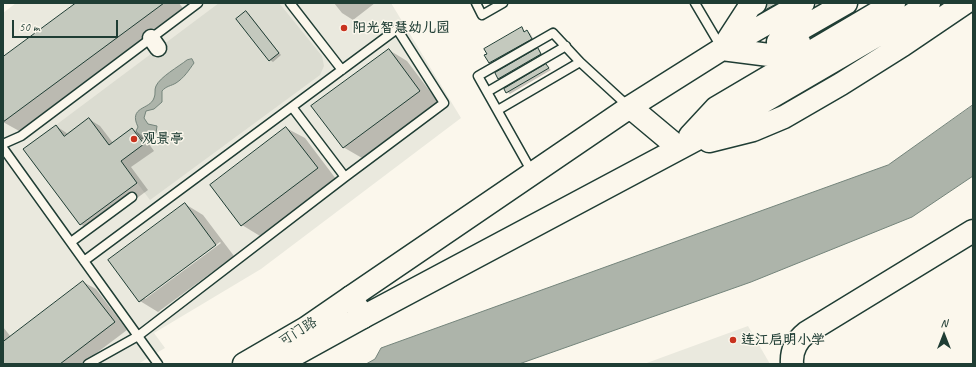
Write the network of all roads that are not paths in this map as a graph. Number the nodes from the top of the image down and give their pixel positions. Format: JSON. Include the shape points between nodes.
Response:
{"nodes":[{"id":1,"x":198,"y":3,"type":"edge"},
{"id":2,"x":290,"y":3,"type":"edge"},
{"id":3,"x":476,"y":3,"type":"edge"},
{"id":4,"x":503,"y":3,"type":"edge"},
{"id":5,"x":695,"y":3,"type":"edge"},
{"id":6,"x":734,"y":3,"type":"edge"},
{"id":7,"x":741,"y":3,"type":"edge"},
{"id":8,"x":755,"y":3,"type":"edge"},
{"id":9,"x":780,"y":3,"type":"edge"},
{"id":10,"x":803,"y":3,"type":"edge"},
{"id":11,"x":826,"y":3,"type":"edge"},
{"id":12,"x":846,"y":3,"type":"edge"},
{"id":13,"x":866,"y":3,"type":"edge"},
{"id":14,"x":894,"y":3,"type":"edge"},
{"id":15,"x":914,"y":3,"type":"edge"},
{"id":16,"x":929,"y":3,"type":"edge"},
{"id":17,"x":946,"y":3,"type":"edge"},
{"id":18,"x":965,"y":3,"type":"edge"},
{"id":19,"x":566,"y":46,"type":"junction"},
{"id":20,"x":722,"y":49,"type":"junction"},
{"id":21,"x":580,"y":62,"type":"junction"},
{"id":22,"x":342,"y":70,"type":"junction"},
{"id":23,"x":487,"y":92,"type":"junction"},
{"id":24,"x":292,"y":107,"type":"junction"},
{"id":25,"x":630,"y":107,"type":"junction"},
{"id":26,"x":498,"y":110,"type":"junction"},
{"id":27,"x":3,"y":144,"type":"edge"},
{"id":28,"x":3,"y":148,"type":"edge"},
{"id":29,"x":679,"y":148,"type":"junction"},
{"id":30,"x":533,"y":174,"type":"junction"},
{"id":31,"x":345,"y":177,"type":"junction"},
{"id":32,"x":132,"y":197,"type":"dead end"},
{"id":33,"x":973,"y":231,"type":"edge"},
{"id":34,"x":71,"y":242,"type":"junction"},
{"id":35,"x":84,"y":261,"type":"junction"},
{"id":36,"x":352,"y":297,"type":"junction"},
{"id":37,"x":363,"y":317,"type":"junction"},
{"id":38,"x":138,"y":336,"type":"junction"},
{"id":39,"x":88,"y":364,"type":"edge"},
{"id":40,"x":158,"y":364,"type":"edge"},
{"id":41,"x":244,"y":364,"type":"edge"},
{"id":42,"x":278,"y":364,"type":"edge"},
{"id":43,"x":792,"y":364,"type":"edge"}],
"edges":[{"from":1,"to":27,"type":"lane","via":[[155,43],[21,136]]},
{"from":2,"to":22,"type":"lane"},
{"from":3,"to":4,"type":"lane","via":[[482,15]]},
{"from":5,"to":20,"type":"lane"},
{"from":6,"to":20,"type":"main road"},
{"from":7,"to":20,"type":"main road"},
{"from":8,"to":20,"type":"main road","via":[[750,6]]},
{"from":9,"to":20,"type":"main road","via":[[757,16]]},
{"from":10,"to":20,"type":"main road"},
{"from":11,"to":20,"type":"main road","via":[[766,38]]},
{"from":12,"to":20,"type":"main road","via":[[771,46]]},
{"from":13,"to":20,"type":"main road","via":[[777,56]]},
{"from":14,"to":29,"type":"main road","via":[[716,108]]},
{"from":15,"to":29,"type":"main road","via":[[722,115]]},
{"from":16,"to":29,"type":"main road","via":[[829,64]]},
{"from":17,"to":29,"type":"main road","via":[[898,36],[737,129]]},
{"from":18,"to":29,"type":"main road","via":[[903,45],[784,117],[754,130]]},
{"from":19,"to":21,"type":"lane"},
{"from":19,"to":23,"type":"lane"},
{"from":19,"to":23,"type":"lane","via":[[553,33],[478,76]]},
{"from":20,"to":25,"type":"main road","name":"可门路"},
{"from":21,"to":25,"type":"lane"},
{"from":21,"to":26,"type":"lane"},
{"from":22,"to":24,"type":"lane"},
{"from":22,"to":31,"type":"lane","via":[[397,29],[444,103]]},
{"from":23,"to":26,"type":"lane"},
{"from":24,"to":31,"type":"lane"},
{"from":24,"to":35,"type":"lane"},
{"from":25,"to":29,"type":"main road"},
{"from":25,"to":30,"type":"main road","name":"可门路"},
{"from":26,"to":30,"type":"lane"},
{"from":28,"to":34,"type":"lane"},
{"from":29,"to":37,"type":"main road","name":"可门路"},
{"from":30,"to":36,"type":"main road","name":"可门路"},
{"from":31,"to":38,"type":"lane"},
{"from":32,"to":34,"type":"lane"},
{"from":33,"to":43,"type":"main road","via":[[806,333],[795,346]]},
{"from":34,"to":35,"type":"lane"},
{"from":35,"to":38,"type":"lane"},
{"from":36,"to":37,"type":"main road"},
{"from":36,"to":41,"type":"main road","name":"可门路","via":[[306,328]]},
{"from":37,"to":42,"type":"main road","name":"可门路"},
{"from":38,"to":39,"type":"lane"},
{"from":38,"to":40,"type":"lane"}]}
